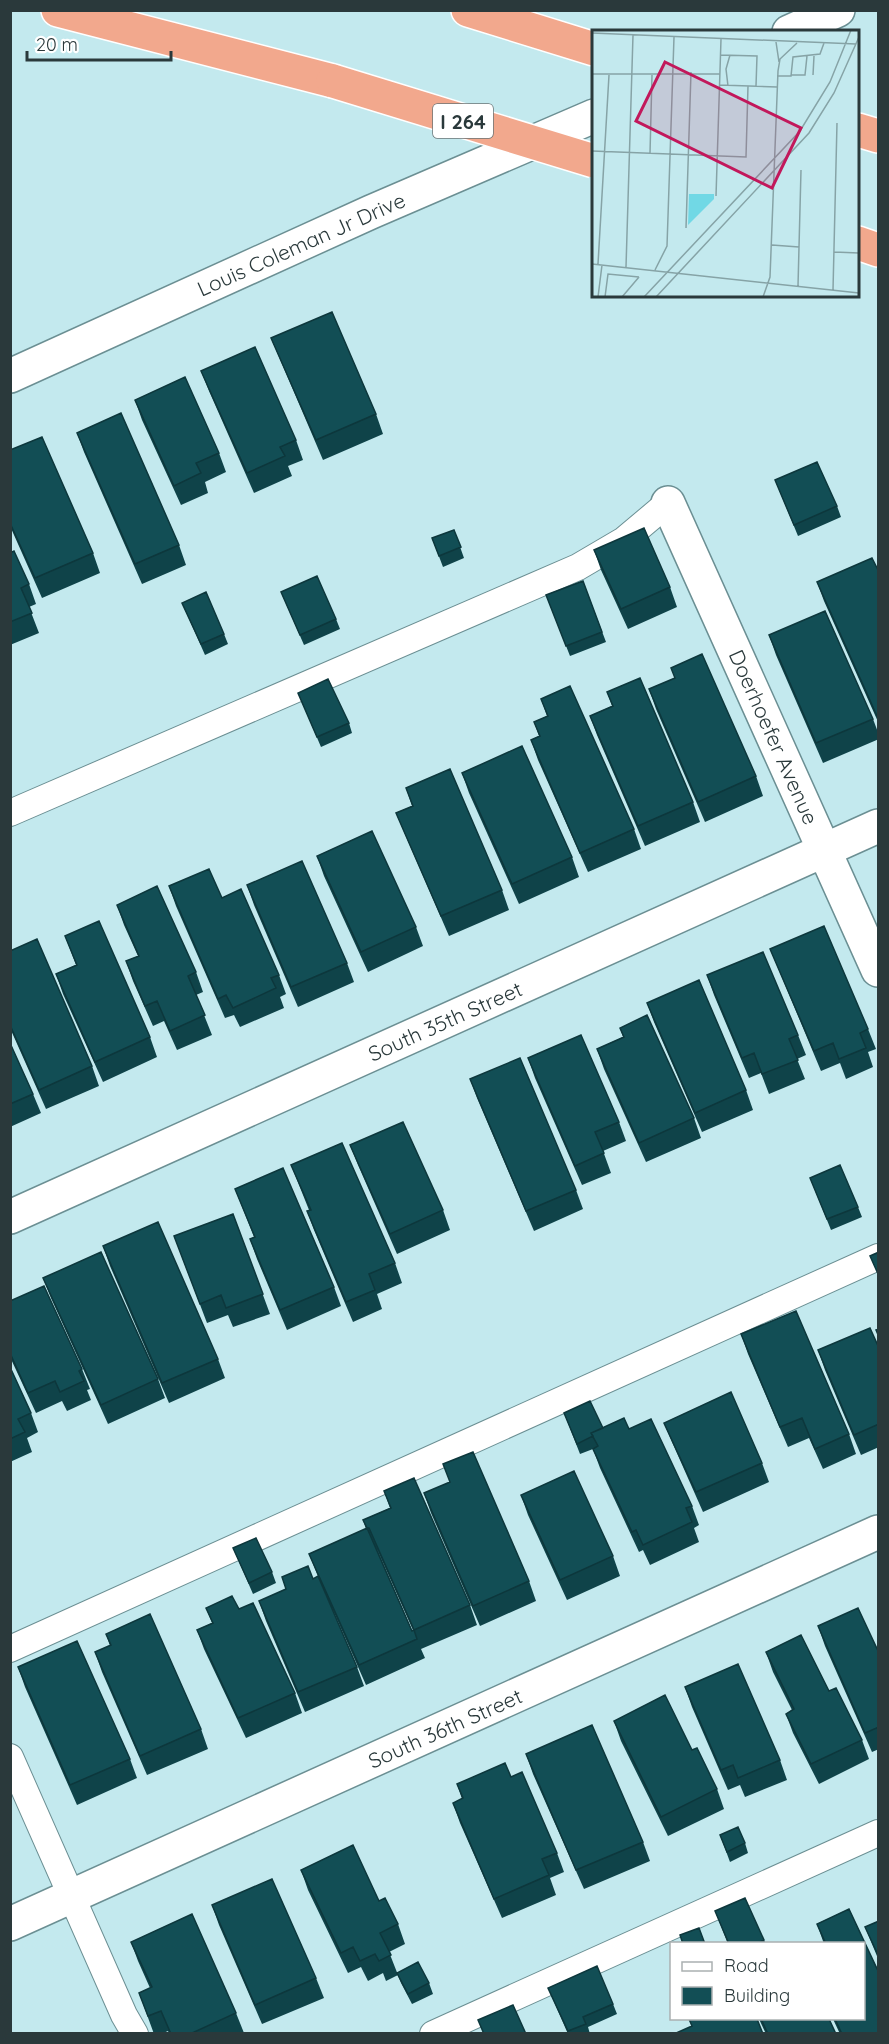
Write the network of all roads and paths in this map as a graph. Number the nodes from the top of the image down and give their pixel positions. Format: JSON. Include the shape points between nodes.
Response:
{"nodes":[{"id":1,"x":58,"y":10,"type":"edge"},
{"id":2,"x":468,"y":10,"type":"edge"},
{"id":3,"x":838,"y":10,"type":"edge"},
{"id":4,"x":793,"y":30,"type":"edge"},
{"id":5,"x":592,"y":48,"type":"edge"},
{"id":6,"x":592,"y":117,"type":"edge"},
{"id":7,"x":859,"y":130,"type":"edge"},
{"id":8,"x":879,"y":136,"type":"edge"},
{"id":9,"x":592,"y":160,"type":"edge"},
{"id":10,"x":859,"y":243,"type":"edge"},
{"id":11,"x":879,"y":250,"type":"edge"},
{"id":12,"x":10,"y":376,"type":"edge"},
{"id":13,"x":668,"y":503,"type":"joint"},
{"id":14,"x":10,"y":813,"type":"edge"},
{"id":15,"x":879,"y":826,"type":"edge"},
{"id":16,"x":825,"y":850,"type":"junction"},
{"id":17,"x":879,"y":970,"type":"edge"},
{"id":18,"x":10,"y":1217,"type":"edge"},
{"id":19,"x":879,"y":1257,"type":"edge"},
{"id":20,"x":879,"y":1532,"type":"edge"},
{"id":21,"x":10,"y":1649,"type":"edge"},
{"id":22,"x":10,"y":1757,"type":"edge"},
{"id":23,"x":879,"y":1833,"type":"edge"},
{"id":24,"x":72,"y":1896,"type":"junction"},
{"id":25,"x":10,"y":1924,"type":"edge"},
{"id":26,"x":135,"y":2034,"type":"edge"},
{"id":27,"x":433,"y":2034,"type":"edge"}],
"edges":[{"from":1,"to":9,"type":"highway","number":"I 264","bridge":true,"via":[[333,81]]},
{"from":2,"to":5,"type":"highway"},
{"from":3,"to":4,"type":"street"},
{"from":6,"to":12,"type":"street","name":"Louis Coleman Jr Drive","via":[[370,212]]},
{"from":7,"to":8,"type":"highway"},
{"from":10,"to":11,"type":"highway"},
{"from":13,"to":14,"type":"lane","via":[[624,540],[578,567]]},
{"from":13,"to":16,"type":"street","name":"Doerhoefer Avenue"},
{"from":15,"to":16,"type":"street","name":"South 35th Street"},
{"from":16,"to":17,"type":"street","name":"Doerhoefer Avenue"},
{"from":16,"to":18,"type":"street","name":"South 35th Street"},
{"from":19,"to":21,"type":"lane"},
{"from":20,"to":24,"type":"street","name":"South 36th Street"},
{"from":22,"to":24,"type":"lane"},
{"from":23,"to":27,"type":"lane"},
{"from":24,"to":25,"type":"street","name":"South 36th Street"},
{"from":24,"to":26,"type":"lane"}]}
